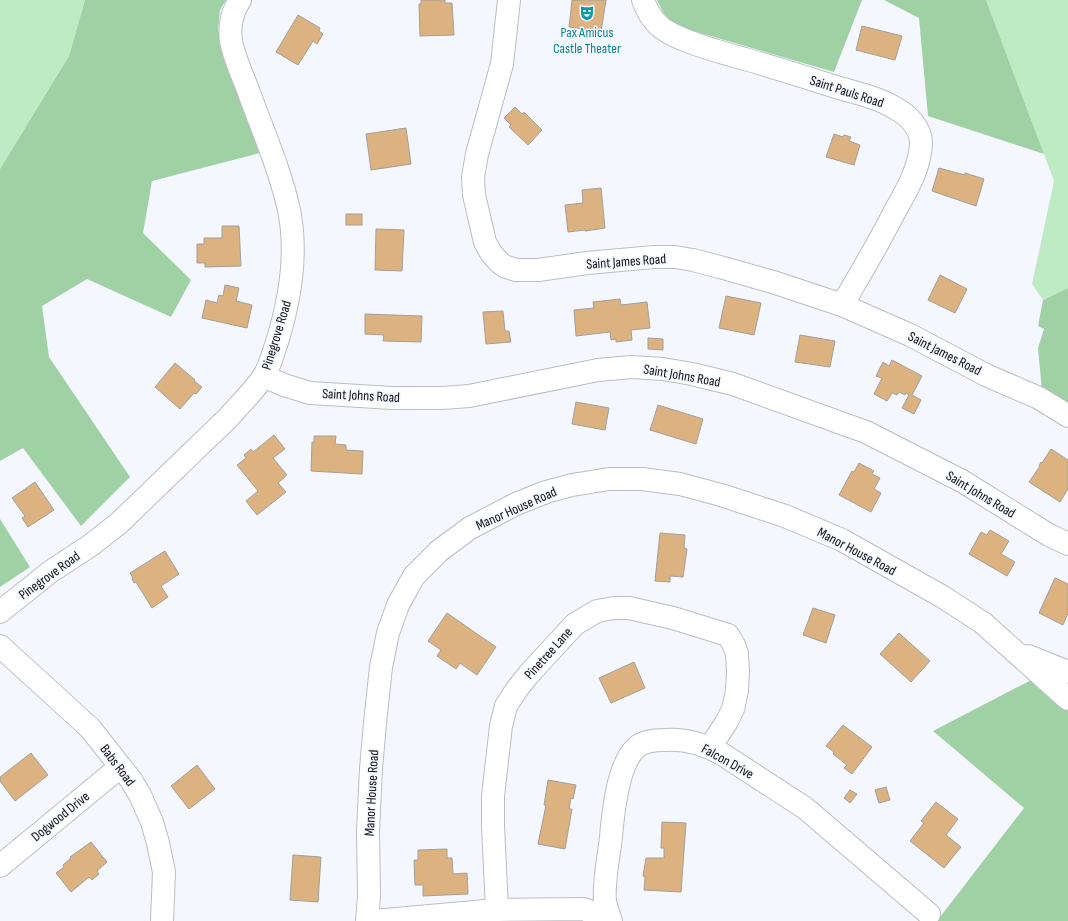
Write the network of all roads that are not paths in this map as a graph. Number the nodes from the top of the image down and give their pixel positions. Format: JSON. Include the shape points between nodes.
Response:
{"nodes":[{"id":1,"x":240,"y":0,"type":"edge"},
{"id":2,"x":509,"y":0,"type":"edge"},
{"id":3,"x":643,"y":0,"type":"edge"},
{"id":4,"x":842,"y":305,"type":"junction"},
{"id":5,"x":264,"y":376,"type":"junction"},
{"id":6,"x":1068,"y":416,"type":"edge"},
{"id":7,"x":1068,"y":544,"type":"edge"},
{"id":8,"x":0,"y":612,"type":"edge"},
{"id":9,"x":0,"y":646,"type":"edge"},
{"id":10,"x":1016,"y":650,"type":"junction"},
{"id":11,"x":1068,"y":672,"type":"edge"},
{"id":12,"x":1068,"y":699,"type":"edge"},
{"id":13,"x":710,"y":748,"type":"junction"},
{"id":14,"x":120,"y":767,"type":"junction"},
{"id":15,"x":0,"y":866,"type":"edge"},
{"id":16,"x":497,"y":910,"type":"junction"},
{"id":17,"x":929,"y":914,"type":"dead end"},
{"id":18,"x":162,"y":921,"type":"edge"},
{"id":19,"x":367,"y":921,"type":"edge"},
{"id":20,"x":374,"y":921,"type":"edge"},
{"id":21,"x":611,"y":921,"type":"edge"}],
"edges":[{"from":1,"to":5,"type":"street","name":"Pinegrove Road","via":[[231,22],[232,42],[281,180],[293,238],[289,296],[275,348]]},
{"from":2,"to":4,"type":"street","name":"Saint James Road","via":[[502,64],[473,177],[474,195],[485,242],[495,259],[504,266],[522,271],[640,258],[674,257],[773,282]]},
{"from":3,"to":4,"type":"street","name":"Saint Pauls Road","via":[[656,23],[669,33],[714,50],[874,98],[896,108],[915,125],[921,142],[917,167],[866,266]]},
{"from":4,"to":6,"type":"street","name":"Saint James Road","via":[[1039,398]]},
{"from":5,"to":7,"type":"street","name":"Saint Johns Road","via":[[310,392],[392,398],[442,398],[469,396],[598,370],[632,367],[692,374],[733,384],[866,432],[962,481]]},
{"from":5,"to":8,"type":"street","name":"Pinegrove Road","via":[[228,418],[118,524],[50,572]]},
{"from":9,"to":14,"type":"street","name":"Babs Road","via":[[90,728]]},
{"from":10,"to":11,"type":"street","name":"Manor House Road"},
{"from":10,"to":12,"type":"street","name":"Manor House Road"},
{"from":10,"to":19,"type":"street","name":"Manor House Road","via":[[983,622],[842,540],[785,516],[721,495],[680,484],[642,479],[609,479],[572,485],[516,504],[470,528],[439,551],[414,576],[398,605],[388,633],[381,667],[374,738],[368,831]]},
{"from":13,"to":16,"type":"street","name":"Pinetree Lane","via":[[733,709],[737,691],[737,654],[728,635],[629,608],[597,611],[575,624],[529,674],[506,706],[499,740],[493,796]]},
{"from":13,"to":17,"type":"street","name":"Falcon Drive","via":[[805,808]]},
{"from":13,"to":21,"type":"street","name":"Falcon Drive","via":[[683,740],[649,741],[637,747],[627,759],[622,769],[616,798],[605,892]]},
{"from":14,"to":15,"type":"street","name":"Dogwood Drive"},
{"from":14,"to":18,"type":"street","name":"Babs Road","via":[[146,806],[158,843],[164,872]]},
{"from":16,"to":20,"type":"street"},
{"from":16,"to":21,"type":"street","via":[[584,909]]}]}
